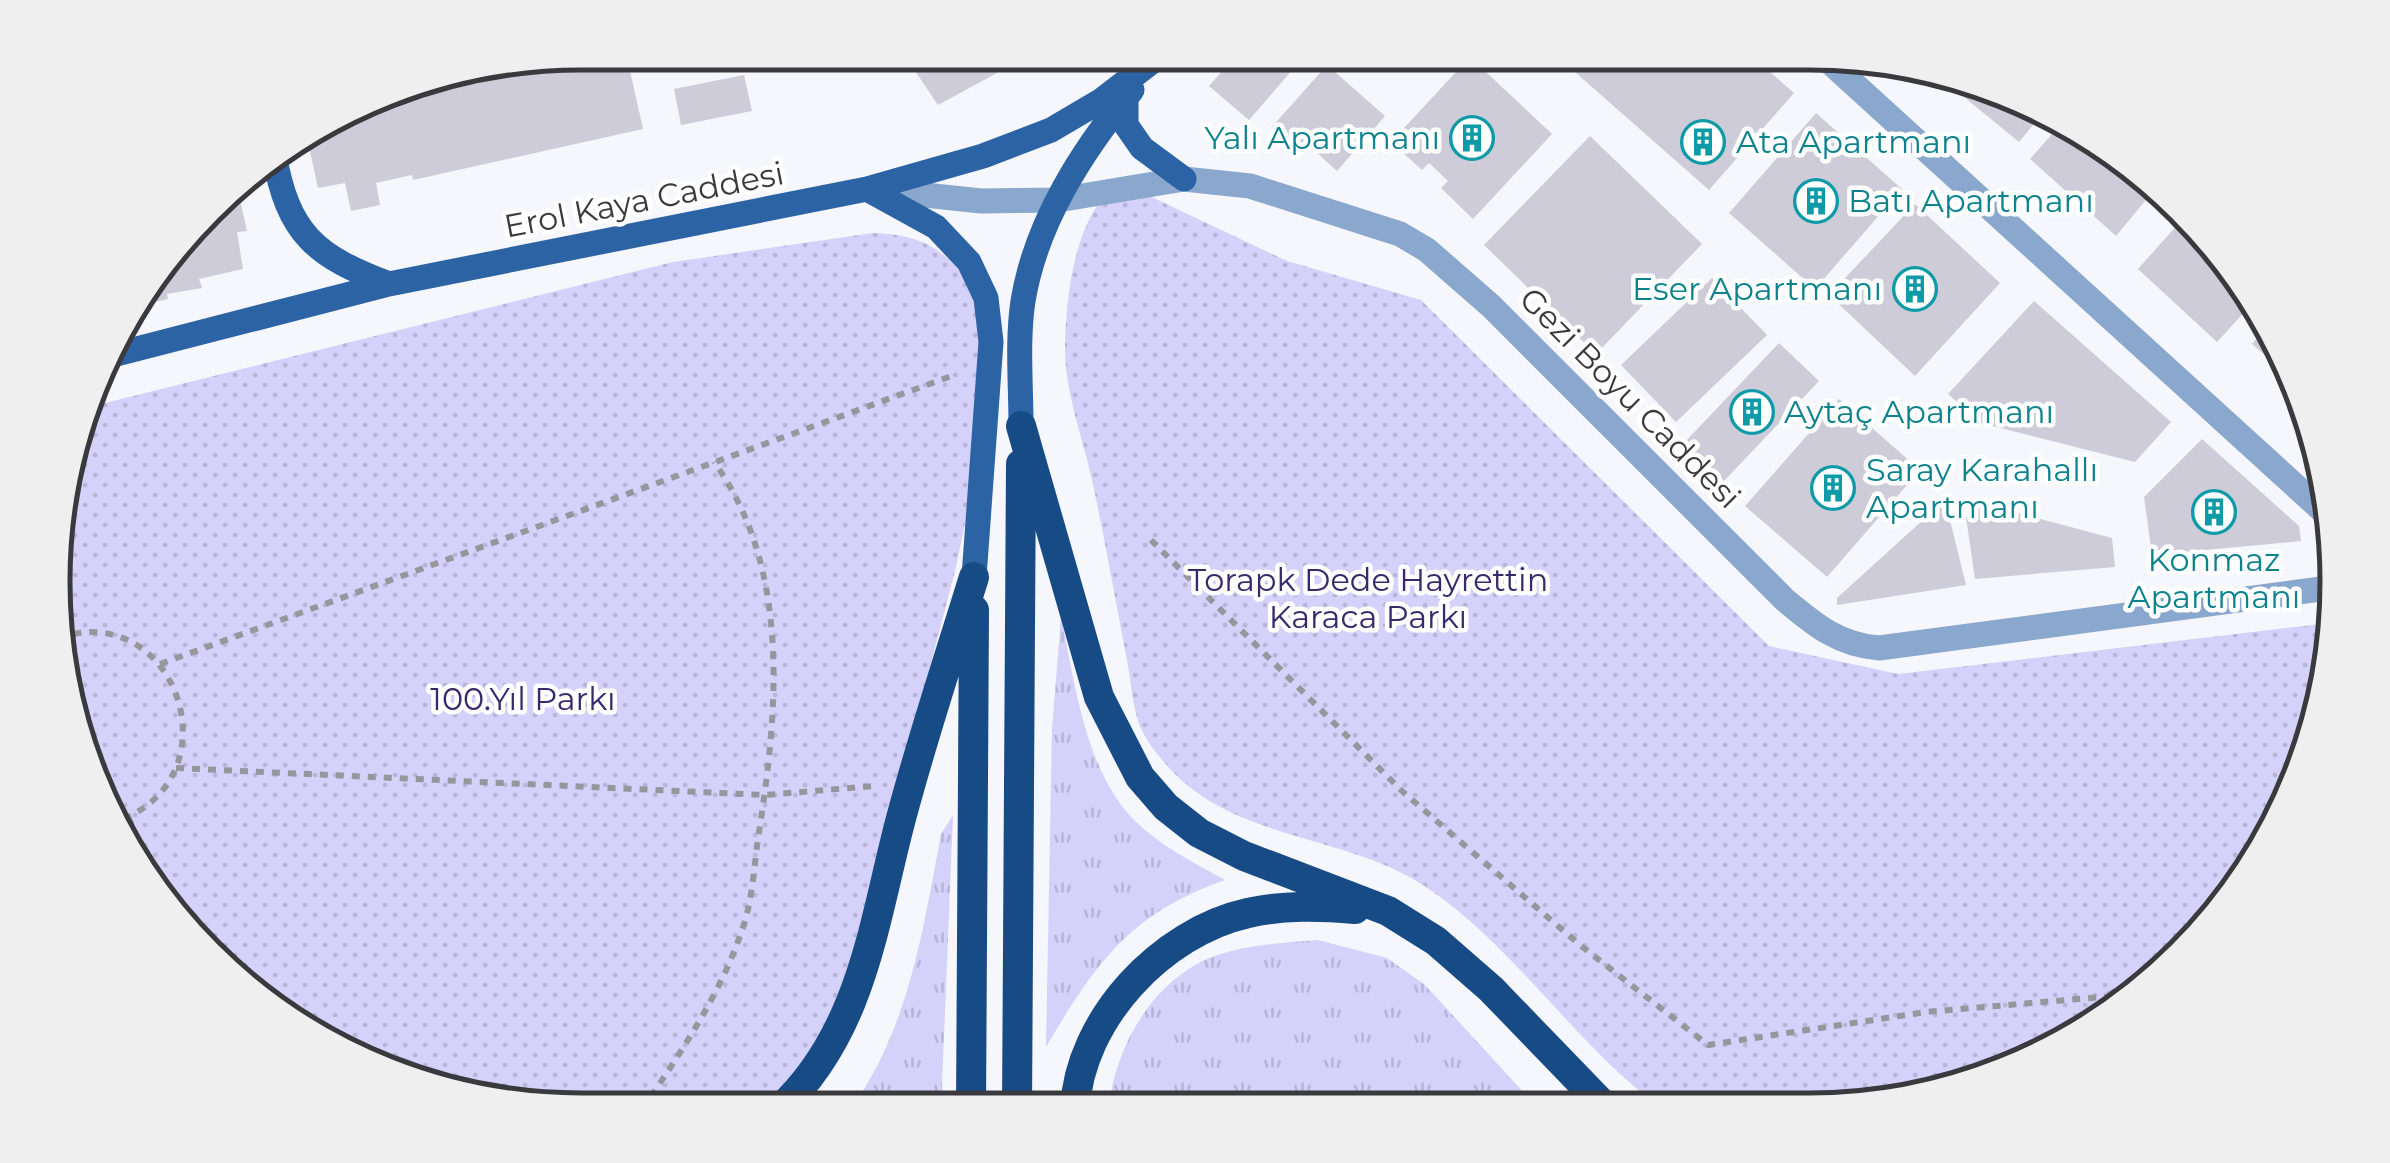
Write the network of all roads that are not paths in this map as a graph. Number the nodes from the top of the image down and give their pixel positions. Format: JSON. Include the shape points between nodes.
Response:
{"nodes":[{"id":1,"x":1142,"y":70,"type":"edge"},
{"id":2,"x":1148,"y":70,"type":"edge"},
{"id":3,"x":1840,"y":71,"type":"edge"},
{"id":4,"x":1126,"y":97,"type":"junction"},
{"id":5,"x":277,"y":171,"type":"edge"},
{"id":6,"x":1184,"y":179,"type":"junction"},
{"id":7,"x":867,"y":189,"type":"junction"},
{"id":8,"x":1058,"y":200,"type":"junction"},
{"id":9,"x":389,"y":284,"type":"junction"},
{"id":10,"x":124,"y":353,"type":"edge"},
{"id":11,"x":1021,"y":426,"type":"junction"},
{"id":12,"x":2314,"y":502,"type":"edge"},
{"id":13,"x":974,"y":577,"type":"junction"},
{"id":14,"x":2320,"y":589,"type":"edge"},
{"id":15,"x":1388,"y":911,"type":"junction"},
{"id":16,"x":794,"y":1093,"type":"edge"},
{"id":17,"x":971,"y":1093,"type":"edge"},
{"id":18,"x":1017,"y":1093,"type":"edge"},
{"id":19,"x":1079,"y":1093,"type":"edge"},
{"id":20,"x":1591,"y":1093,"type":"edge"}],
"edges":[{"from":1,"to":7,"type":"main road","name":"Erol Kaya Caddesi","via":[[1052,130]]},
{"from":2,"to":4,"type":"main road"},
{"from":3,"to":12,"type":"street"},
{"from":4,"to":6,"type":"main road","via":[[1126,124],[1142,148]]},
{"from":4,"to":8,"type":"main road","via":[[1096,133]]},
{"from":5,"to":9,"type":"main road","via":[[280,193],[302,232],[326,256]]},
{"from":6,"to":8,"type":"street","name":"Gezi Boyu Caddesi"},
{"from":6,"to":14,"type":"street","name":"Gezi Boyu Caddesi","via":[[1250,186],[1400,234],[1427,250],[1785,600],[1854,646],[1879,648]]},
{"from":7,"to":8,"type":"street","name":"Gezi Boyu Caddesi","via":[[981,201]]},
{"from":7,"to":9,"type":"main road","name":"Erol Kaya Caddesi"},
{"from":7,"to":13,"type":"main road","via":[[936,227],[968,262],[986,298],[990,362]]},
{"from":8,"to":11,"type":"main road","via":[[1022,304]]},
{"from":9,"to":10,"type":"main road","name":"Erol Kaya Caddesi"},
{"from":11,"to":15,"type":"highway","via":[[1099,697],[1140,777],[1199,833]]},
{"from":11,"to":18,"type":"highway"},
{"from":13,"to":16,"type":"highway","via":[[848,1011]]},
{"from":13,"to":17,"type":"highway"},
{"from":15,"to":19,"type":"highway","via":[[1285,906],[1209,926],[1145,970],[1120,998],[1084,1058]]},
{"from":15,"to":20,"type":"highway","via":[[1436,941],[1491,989]]}]}
